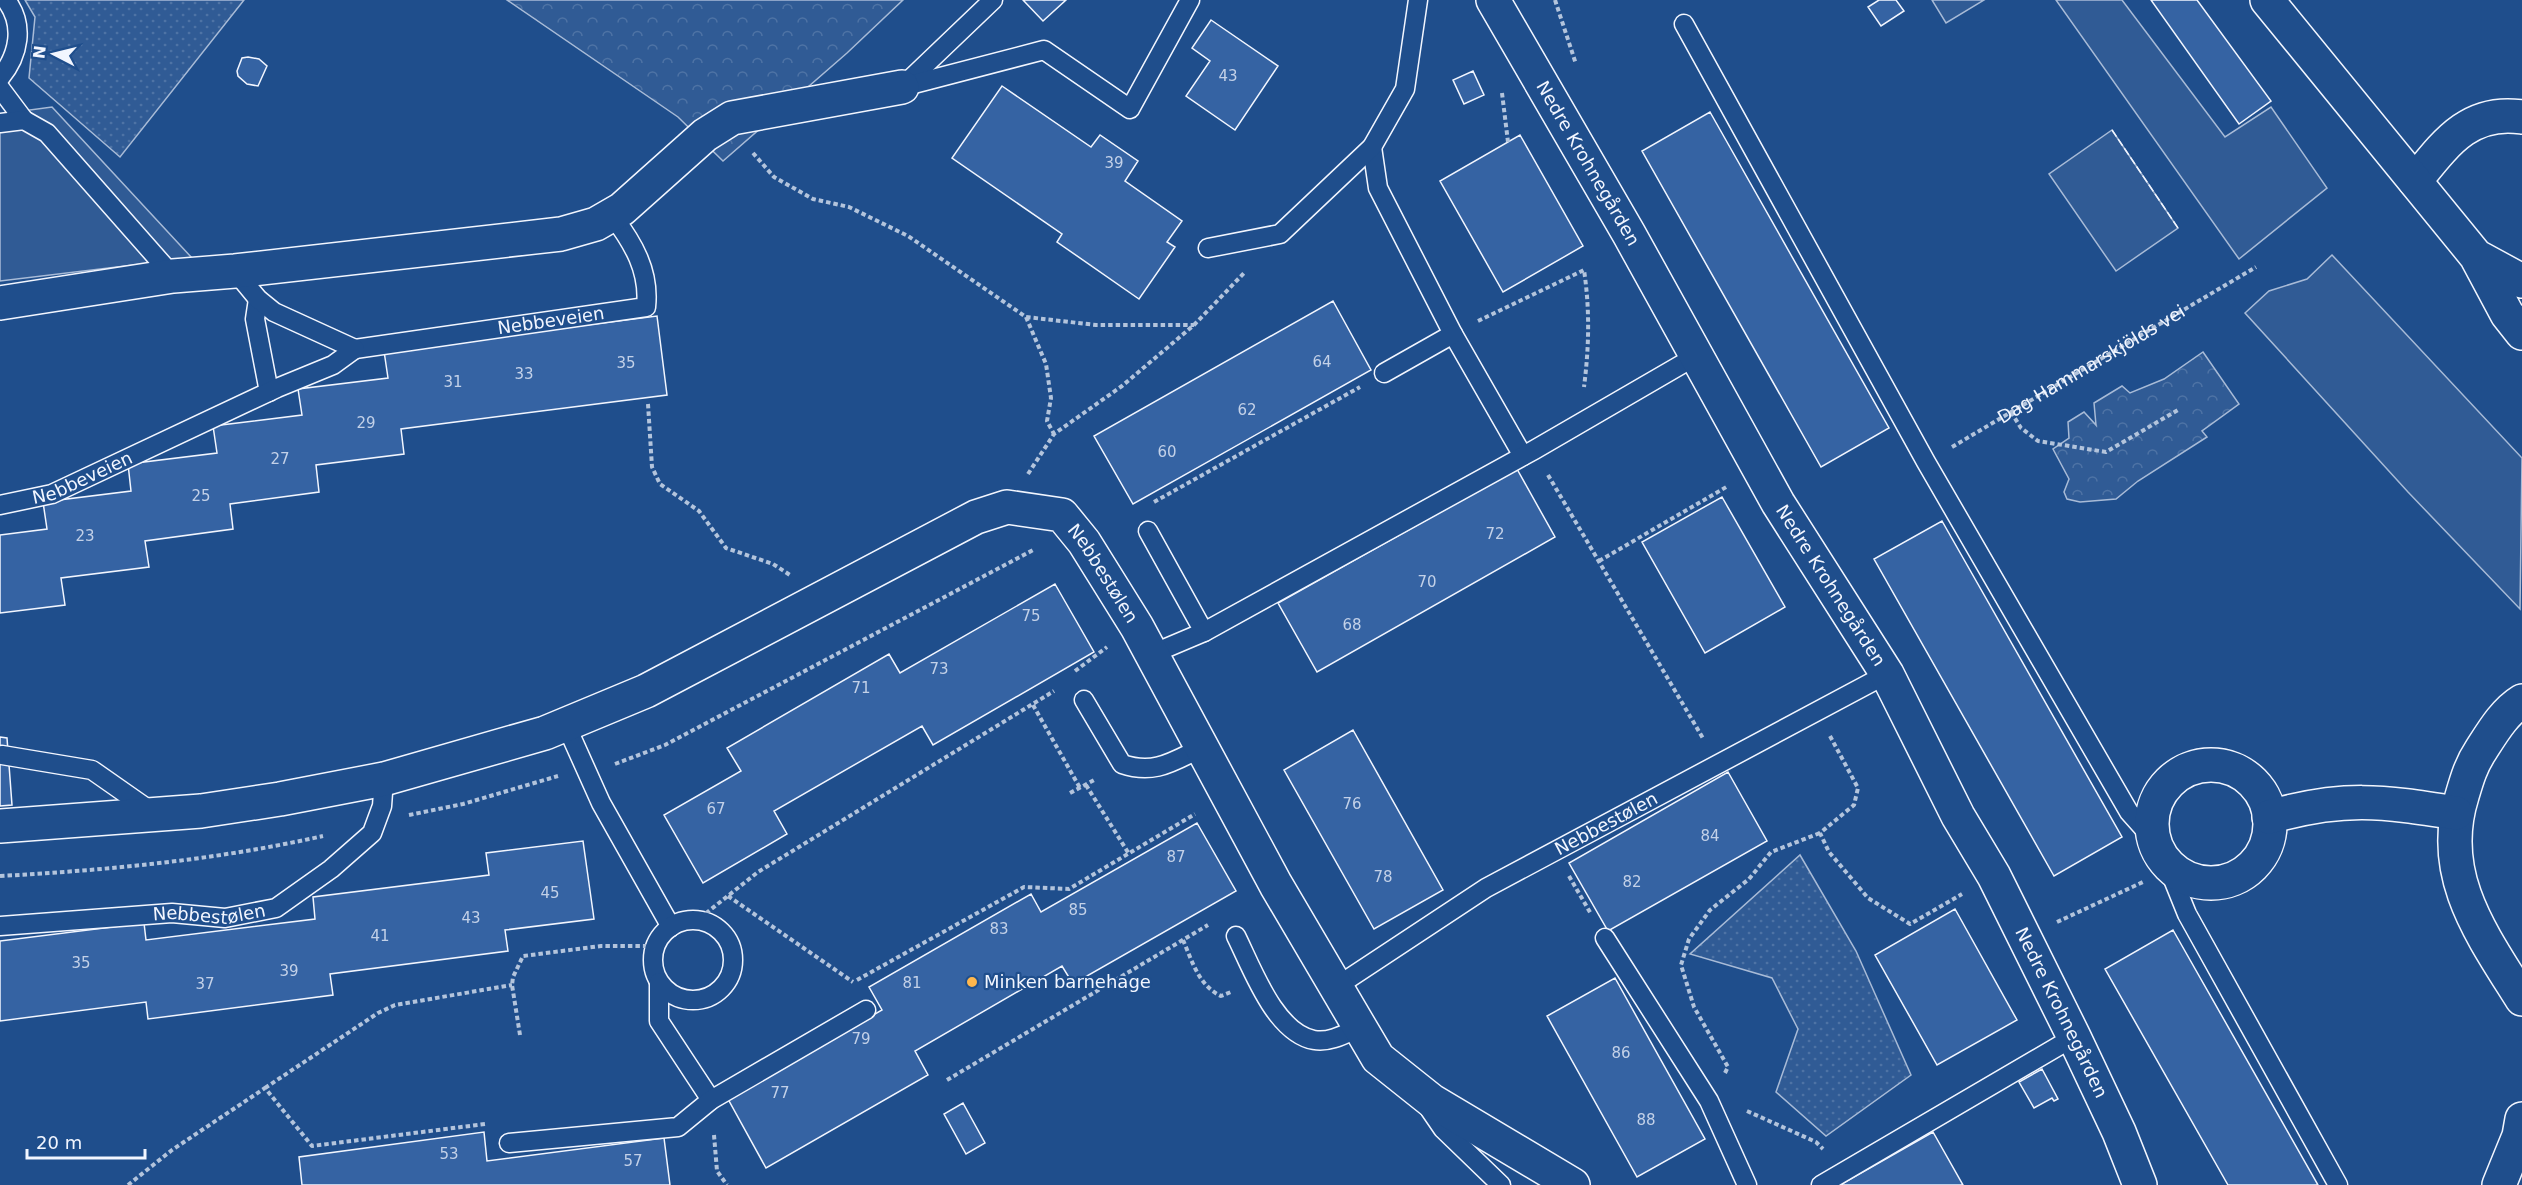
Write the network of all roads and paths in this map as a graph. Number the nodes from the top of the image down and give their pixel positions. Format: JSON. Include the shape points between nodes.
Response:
{"nodes":[{"id":1,"x":6,"y":0,"type":"edge"},
{"id":2,"x":993,"y":0,"type":"edge"},
{"id":3,"x":1190,"y":0,"type":"edge"},
{"id":4,"x":1418,"y":0,"type":"edge"},
{"id":5,"x":1492,"y":0,"type":"edge"},
{"id":6,"x":2267,"y":0,"type":"edge"},
{"id":7,"x":1684,"y":24,"type":"dead end"},
{"id":8,"x":0,"y":78,"type":"edge"},
{"id":9,"x":902,"y":87,"type":"junction"},
{"id":10,"x":0,"y":88,"type":"edge"},
{"id":11,"x":2522,"y":117,"type":"edge"},
{"id":12,"x":732,"y":118,"type":"junction"},
{"id":13,"x":24,"y":120,"type":"junction"},
{"id":14,"x":0,"y":123,"type":"edge"},
{"id":15,"x":1372,"y":147,"type":"junction"},
{"id":16,"x":2415,"y":181,"type":"junction"},
{"id":17,"x":612,"y":215,"type":"junction"},
{"id":18,"x":1280,"y":234,"type":"junction"},
{"id":19,"x":1209,"y":248,"type":"dead end"},
{"id":20,"x":2476,"y":256,"type":"junction"},
{"id":21,"x":2256,"y":267,"type":"dead end"},
{"id":22,"x":235,"y":271,"type":"junction"},
{"id":23,"x":173,"y":276,"type":"junction"},
{"id":24,"x":2522,"y":281,"type":"edge"},
{"id":25,"x":258,"y":299,"type":"junction"},
{"id":26,"x":0,"y":303,"type":"edge"},
{"id":27,"x":1026,"y":317,"type":"junction"},
{"id":28,"x":1194,"y":325,"type":"junction"},
{"id":29,"x":2522,"y":333,"type":"edge"},
{"id":30,"x":1452,"y":334,"type":"junction"},
{"id":31,"x":355,"y":349,"type":"junction"},
{"id":32,"x":1696,"y":356,"type":"junction"},
{"id":33,"x":1384,"y":373,"type":"joint"},
{"id":34,"x":269,"y":392,"type":"junction"},
{"id":35,"x":648,"y":404,"type":"dead end"},
{"id":36,"x":2178,"y":410,"type":"dead end"},
{"id":37,"x":2010,"y":412,"type":"junction"},
{"id":38,"x":1579,"y":424,"type":"junction"},
{"id":39,"x":1054,"y":434,"type":"junction"},
{"id":40,"x":1528,"y":453,"type":"junction"},
{"id":41,"x":1926,"y":462,"type":"junction"},
{"id":42,"x":1759,"y":468,"type":"junction"},
{"id":43,"x":0,"y":505,"type":"edge"},
{"id":44,"x":1007,"y":507,"type":"junction"},
{"id":45,"x":1062,"y":515,"type":"junction"},
{"id":46,"x":1148,"y":531,"type":"joint"},
{"id":47,"x":1599,"y":561,"type":"junction"},
{"id":48,"x":794,"y":578,"type":"dead end"},
{"id":49,"x":1204,"y":632,"type":"junction"},
{"id":50,"x":1144,"y":640,"type":"junction"},
{"id":51,"x":1887,"y":674,"type":"junction"},
{"id":52,"x":1070,"y":676,"type":"dead end"},
{"id":53,"x":1061,"y":685,"type":"dead end"},
{"id":54,"x":1084,"y":700,"type":"dead end"},
{"id":55,"x":2522,"y":701,"type":"edge"},
{"id":56,"x":1033,"y":705,"type":"junction"},
{"id":57,"x":1816,"y":711,"type":"junction"},
{"id":58,"x":566,"y":725,"type":"junction"},
{"id":59,"x":1201,"y":748,"type":"junction"},
{"id":60,"x":2,"y":755,"type":"dead end"},
{"id":61,"x":1718,"y":764,"type":"junction"},
{"id":62,"x":584,"y":767,"type":"junction"},
{"id":63,"x":384,"y":778,"type":"junction"},
{"id":64,"x":1086,"y":785,"type":"dead end"},
{"id":65,"x":1080,"y":788,"type":"dead end"},
{"id":66,"x":1227,"y":795,"type":"junction"},
{"id":67,"x":2456,"y":813,"type":"junction"},
{"id":68,"x":156,"y":815,"type":"junction"},
{"id":69,"x":2269,"y":817,"type":"junction"},
{"id":70,"x":0,"y":826,"type":"edge"},
{"id":71,"x":1820,"y":833,"type":"junction"},
{"id":72,"x":2160,"y":851,"type":"junction"},
{"id":73,"x":1554,"y":852,"type":"junction"},
{"id":74,"x":1130,"y":854,"type":"dead end"},
{"id":75,"x":1994,"y":876,"type":"junction"},
{"id":76,"x":727,"y":896,"type":"junction"},
{"id":77,"x":697,"y":920,"type":"junction"},
{"id":78,"x":1211,"y":924,"type":"dead end"},
{"id":79,"x":0,"y":926,"type":"edge"},
{"id":80,"x":671,"y":927,"type":"junction"},
{"id":81,"x":1236,"y":936,"type":"dead end"},
{"id":82,"x":1605,"y":938,"type":"joint"},
{"id":83,"x":2024,"y":938,"type":"junction"},
{"id":84,"x":1183,"y":940,"type":"junction"},
{"id":85,"x":655,"y":946,"type":"junction"},
{"id":86,"x":659,"y":982,"type":"junction"},
{"id":87,"x":853,"y":982,"type":"junction"},
{"id":88,"x":512,"y":986,"type":"junction"},
{"id":89,"x":1336,"y":987,"type":"junction"},
{"id":90,"x":1234,"y":991,"type":"dead end"},
{"id":91,"x":2522,"y":999,"type":"edge"},
{"id":92,"x":866,"y":1010,"type":"joint"},
{"id":93,"x":1358,"y":1028,"type":"junction"},
{"id":94,"x":520,"y":1035,"type":"dead end"},
{"id":95,"x":2074,"y":1036,"type":"junction"},
{"id":96,"x":946,"y":1080,"type":"dead end"},
{"id":97,"x":264,"y":1088,"type":"junction"},
{"id":98,"x":1711,"y":1099,"type":"junction"},
{"id":99,"x":711,"y":1100,"type":"junction"},
{"id":100,"x":1432,"y":1101,"type":"junction"},
{"id":101,"x":2522,"y":1119,"type":"edge"},
{"id":102,"x":509,"y":1143,"type":"joint"},
{"id":103,"x":1841,"y":1173,"type":"junction"},
{"id":104,"x":128,"y":1185,"type":"edge"},
{"id":105,"x":727,"y":1185,"type":"edge"},
{"id":106,"x":1501,"y":1185,"type":"edge"},
{"id":107,"x":1573,"y":1185,"type":"edge"},
{"id":108,"x":1747,"y":1185,"type":"edge"},
{"id":109,"x":1821,"y":1185,"type":"edge"},
{"id":110,"x":2140,"y":1185,"type":"edge"},
{"id":111,"x":2338,"y":1185,"type":"edge"},
{"id":112,"x":2499,"y":1185,"type":"edge"}],
"edges":[{"from":1,"to":8,"type":"lane","via":[[18,27],[17,48]]},
{"from":2,"to":9,"type":"lane"},
{"from":3,"to":9,"type":"lane","via":[[1130,109],[1044,50]]},
{"from":4,"to":15,"type":"lane","via":[[1405,89]]},
{"from":5,"to":32,"type":"street","name":"Nedre Krohnegården"},
{"from":6,"to":16,"type":"street"},
{"from":7,"to":41,"type":"lane"},
{"from":9,"to":12,"type":"street"},
{"from":10,"to":13,"type":"lane"},
{"from":11,"to":16,"type":"street","via":[[2487,117],[2471,123],[2441,149]]},
{"from":12,"to":17,"type":"street","via":[[705,135]]},
{"from":12,"to":27,"type":"path","via":[[741,138],[774,177],[813,199],[849,207],[908,236]]},
{"from":13,"to":14,"type":"lane"},
{"from":13,"to":23,"type":"lane","via":[[47,133]]},
{"from":15,"to":18,"type":"lane"},
{"from":15,"to":30,"type":"lane","via":[[1378,188]]},
{"from":16,"to":20,"type":"street"},
{"from":17,"to":22,"type":"street","via":[[561,234]]},
{"from":17,"to":31,"type":"lane","name":"Nebbeveien","via":[[633,244],[648,286],[646,307]]},
{"from":18,"to":19,"type":"lane"},
{"from":18,"to":28,"type":"path"},
{"from":20,"to":24,"type":"street"},
{"from":20,"to":29,"type":"street","via":[[2507,314]]},
{"from":21,"to":37,"type":"path","name":"Dag Hammarskjölds vei"},
{"from":22,"to":23,"type":"street"},
{"from":22,"to":25,"type":"lane"},
{"from":23,"to":26,"type":"street"},
{"from":25,"to":31,"type":"lane","via":[[274,312]]},
{"from":25,"to":34,"type":"lane","via":[[255,319]]},
{"from":27,"to":28,"type":"path","via":[[1096,325]]},
{"from":27,"to":39,"type":"path","via":[[1046,364],[1052,398],[1047,421]]},
{"from":28,"to":39,"type":"path","via":[[1122,386]]},
{"from":30,"to":33,"type":"lane"},
{"from":30,"to":38,"type":"path","via":[[1584,270],[1589,348]]},
{"from":30,"to":40,"type":"lane"},
{"from":31,"to":34,"type":"lane","name":"Nebbeveien","via":[[333,365]]},
{"from":32,"to":38,"type":"lane"},
{"from":32,"to":42,"type":"street","name":"Nedre Krohnegården"},
{"from":33,"to":46,"type":"path","via":[[1154,502]]},
{"from":34,"to":43,"type":"lane","name":"Nebbeveien","via":[[52,494]]},
{"from":35,"to":48,"type":"path","via":[[652,467],[660,484],[699,511],[726,548],[773,564]]},
{"from":36,"to":37,"type":"path","via":[[2106,452],[2038,441],[2021,428]]},
{"from":37,"to":41,"type":"path","name":"Dag Hammarskjölds vei"},
{"from":38,"to":40,"type":"lane"},
{"from":39,"to":44,"type":"path"},
{"from":40,"to":47,"type":"path"},
{"from":40,"to":49,"type":"lane"},
{"from":41,"to":72,"type":"lane","via":[[2129,812]]},
{"from":42,"to":47,"type":"path"},
{"from":42,"to":51,"type":"street","name":"Nedre Krohnegården"},
{"from":44,"to":45,"type":"street","name":"Nebbestølen"},
{"from":44,"to":58,"type":"street","name":"Nebbestølen","via":[[976,517],[646,691]]},
{"from":45,"to":50,"type":"street","name":"Nebbestølen","via":[[1084,542]]},
{"from":45,"to":62,"type":"path","via":[[1048,542],[798,675],[665,745],[607,767]]},
{"from":46,"to":49,"type":"lane"},
{"from":47,"to":61,"type":"path"},
{"from":49,"to":50,"type":"lane"},
{"from":50,"to":52,"type":"path","via":[[1087,660]]},
{"from":50,"to":59,"type":"street","name":"Nebbestølen"},
{"from":51,"to":57,"type":"lane","name":"Nebbestølen"},
{"from":51,"to":75,"type":"street","name":"Nedre Krohnegården","via":[[1958,816]]},
{"from":53,"to":56,"type":"path"},
{"from":54,"to":59,"type":"lane","via":[[1122,764],[1139,770],[1158,768]]},
{"from":55,"to":67,"type":"street","via":[[2494,730],[2472,764]]},
{"from":56,"to":65,"type":"path"},
{"from":56,"to":76,"type":"path","via":[[758,872]]},
{"from":57,"to":61,"type":"lane","name":"Nebbestølen"},
{"from":57,"to":71,"type":"path","via":[[1858,788],[1854,805]]},
{"from":58,"to":62,"type":"lane"},
{"from":58,"to":63,"type":"street","name":"Nebbestølen"},
{"from":59,"to":66,"type":"street","name":"Nebbestølen"},
{"from":60,"to":68,"type":"lane","via":[[92,770]]},
{"from":61,"to":73,"type":"lane","name":"Nebbestølen"},
{"from":62,"to":80,"type":"lane"},
{"from":63,"to":68,"type":"street","name":"Nebbestølen","via":[[269,801]]},
{"from":63,"to":79,"type":"lane","name":"Nebbestølen","via":[[382,806],[372,833],[331,869],[276,908],[225,918],[172,913]]},
{"from":64,"to":74,"type":"path"},
{"from":66,"to":87,"type":"path","via":[[1069,889],[1024,887]]},
{"from":66,"to":89,"type":"street","name":"Nebbestølen"},
{"from":67,"to":69,"type":"street","via":[[2349,801],[2311,805]]},
{"from":67,"to":91,"type":"street","via":[[2453,841],[2457,873],[2470,912]]},
{"from":68,"to":70,"type":"street","name":"Nebbestølen"},
{"from":69,"to":72,"type":"street","via":[[2269,836],[2262,853],[2234,879],[2197,882],[2180,874]]},
{"from":69,"to":72,"type":"street","via":[[2265,800],[2242,773],[2226,767],[2199,766],[2175,777],[2155,805],[2151,823]]},
{"from":71,"to":75,"type":"path","via":[[1829,852],[1868,898],[1910,924]]},
{"from":71,"to":98,"type":"path","via":[[1771,852],[1749,879],[1710,910],[1689,939],[1682,965],[1694,1007],[1728,1067]]},
{"from":72,"to":83,"type":"path","via":[[2140,885]]},
{"from":72,"to":111,"type":"lane","via":[[2187,914]]},
{"from":73,"to":82,"type":"path"},
{"from":73,"to":89,"type":"lane","name":"Nebbestølen","via":[[1486,888]]},
{"from":75,"to":83,"type":"street","name":"Nedre Krohnegården"},
{"from":76,"to":77,"type":"path"},
{"from":76,"to":87,"type":"path"},
{"from":77,"to":80,"type":"lane"},
{"from":77,"to":86,"type":"lane","via":[[716,928],[729,944],[733,957],[726,983],[704,999],[691,1000],[679,998]]},
{"from":78,"to":84,"type":"path"},
{"from":80,"to":85,"type":"lane"},
{"from":81,"to":93,"type":"lane","via":[[1274,1010],[1295,1031],[1315,1041],[1339,1038]]},
{"from":82,"to":98,"type":"lane"},
{"from":83,"to":95,"type":"street","name":"Nedre Krohnegården"},
{"from":84,"to":90,"type":"path","via":[[1198,977],[1221,996]]},
{"from":84,"to":96,"type":"path"},
{"from":85,"to":86,"type":"lane","via":[[654,971]]},
{"from":85,"to":88,"type":"path","via":[[601,946],[523,956]]},
{"from":86,"to":99,"type":"lane","via":[[659,1021]]},
{"from":87,"to":92,"type":"path"},
{"from":88,"to":94,"type":"path"},
{"from":88,"to":97,"type":"path","via":[[395,1005]]},
{"from":89,"to":93,"type":"street","name":"Nebbestølen"},
{"from":92,"to":99,"type":"lane"},
{"from":93,"to":100,"type":"street","name":"Nebbestølen","via":[[1378,1058]]},
{"from":95,"to":103,"type":"lane"},
{"from":95,"to":110,"type":"street","name":"Nedre Krohnegården"},
{"from":97,"to":102,"type":"path","via":[[312,1146],[493,1124]]},
{"from":97,"to":104,"type":"path"},
{"from":98,"to":103,"type":"path","via":[[1816,1142]]},
{"from":98,"to":108,"type":"lane"},
{"from":99,"to":102,"type":"lane","via":[[678,1127]]},
{"from":99,"to":105,"type":"path","via":[[717,1171]]},
{"from":100,"to":106,"type":"lane","via":[[1430,1110],[1443,1129]]},
{"from":100,"to":107,"type":"street","name":"Nebbestølen"},
{"from":101,"to":112,"type":"street"},
{"from":103,"to":109,"type":"lane"}]}
